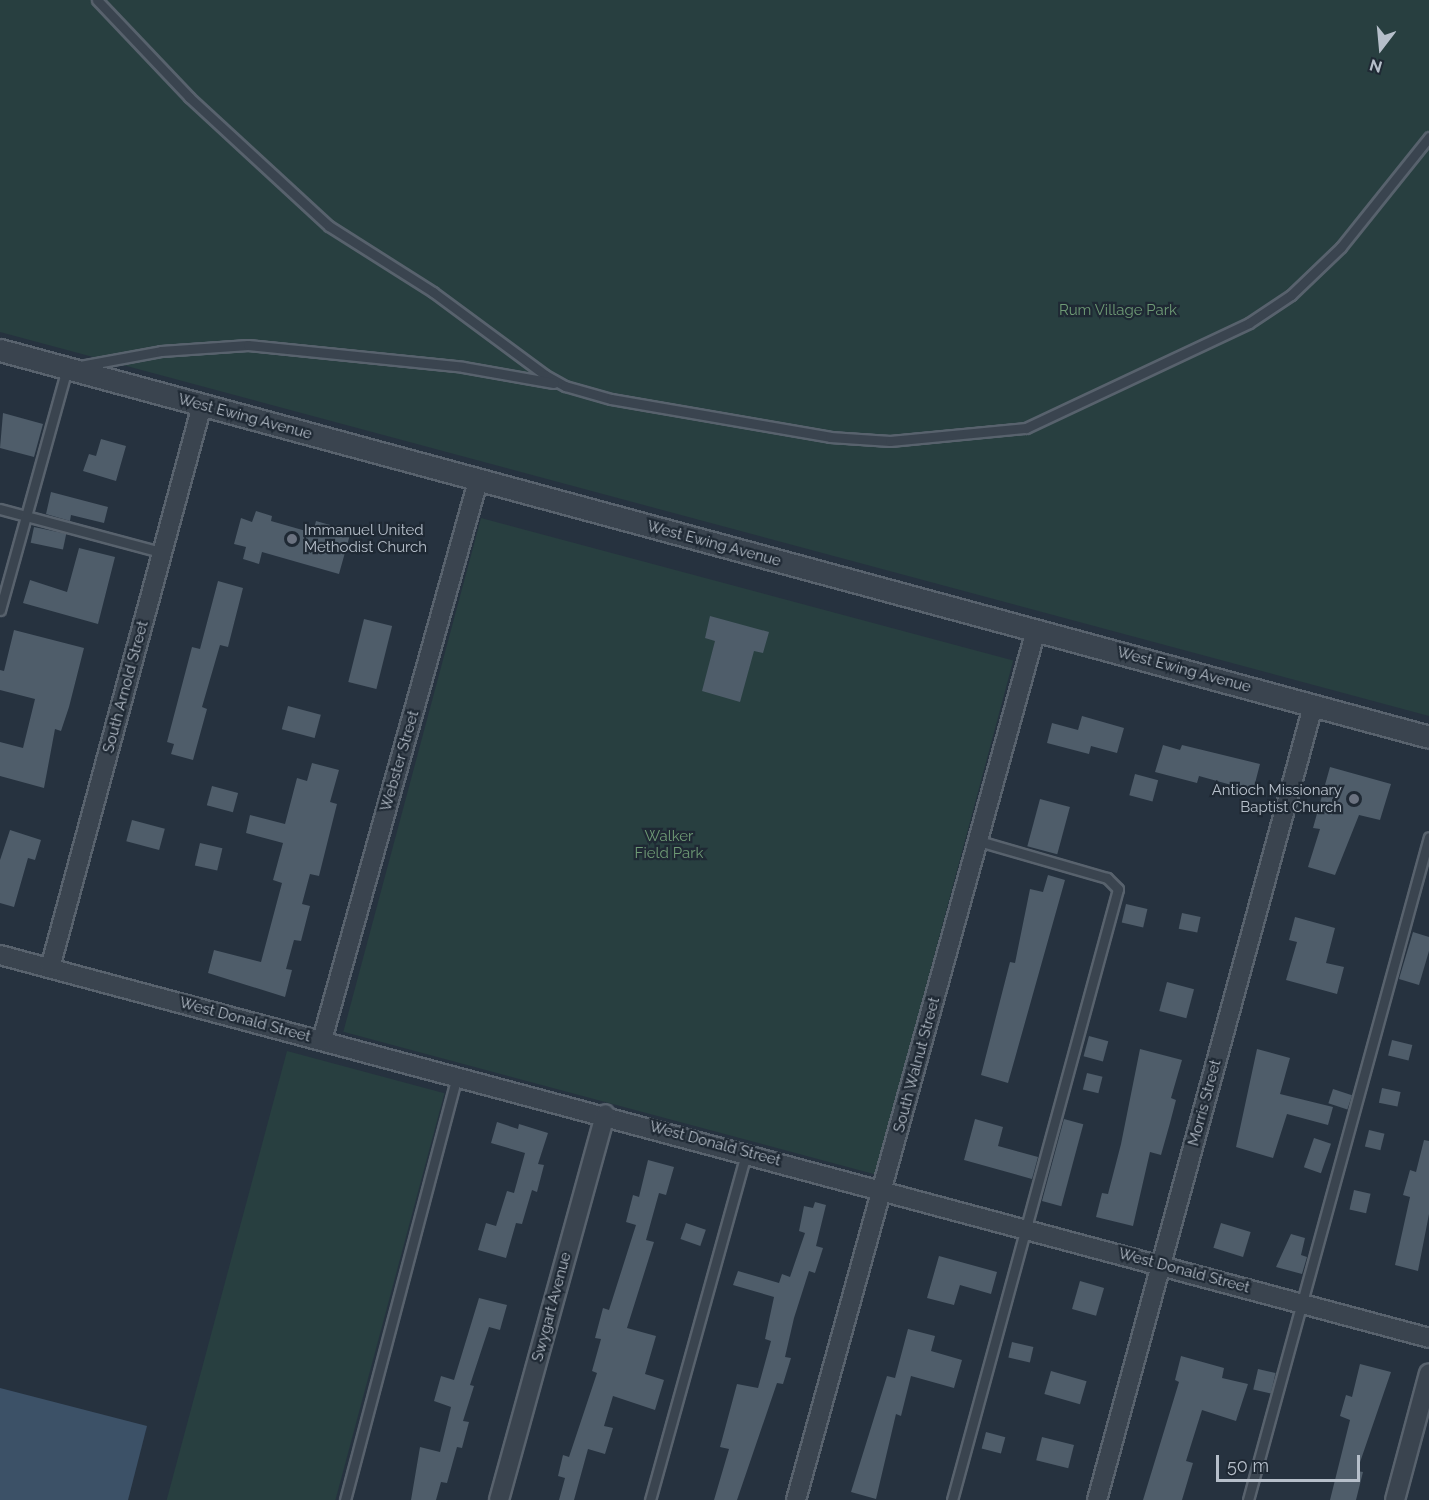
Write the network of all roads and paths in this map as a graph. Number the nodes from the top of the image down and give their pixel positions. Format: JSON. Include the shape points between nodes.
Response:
{"nodes":[{"id":1,"x":97,"y":0,"type":"edge"},
{"id":2,"x":1429,"y":137,"type":"edge"},
{"id":3,"x":0,"y":350,"type":"edge"},
{"id":4,"x":67,"y":368,"type":"junction"},
{"id":5,"x":565,"y":386,"type":"junction"},
{"id":6,"x":202,"y":405,"type":"junction"},
{"id":7,"x":478,"y":481,"type":"junction"},
{"id":8,"x":0,"y":509,"type":"edge"},
{"id":9,"x":26,"y":516,"type":"junction"},
{"id":10,"x":161,"y":552,"type":"junction"},
{"id":11,"x":0,"y":610,"type":"edge"},
{"id":12,"x":1036,"y":630,"type":"junction"},
{"id":13,"x":1314,"y":706,"type":"junction"},
{"id":14,"x":1429,"y":737,"type":"edge"},
{"id":15,"x":1429,"y":837,"type":"edge"},
{"id":16,"x":980,"y":841,"type":"junction"},
{"id":17,"x":0,"y":955,"type":"edge"},
{"id":18,"x":50,"y":968,"type":"junction"},
{"id":19,"x":322,"y":1040,"type":"junction"},
{"id":20,"x":457,"y":1076,"type":"junction"},
{"id":21,"x":605,"y":1114,"type":"junction"},
{"id":22,"x":746,"y":1153,"type":"junction"},
{"id":23,"x":883,"y":1190,"type":"junction"},
{"id":24,"x":1024,"y":1227,"type":"junction"},
{"id":25,"x":1161,"y":1265,"type":"junction"},
{"id":26,"x":1302,"y":1304,"type":"junction"},
{"id":27,"x":1429,"y":1338,"type":"edge"},
{"id":28,"x":1429,"y":1373,"type":"edge"},
{"id":29,"x":345,"y":1500,"type":"edge"},
{"id":30,"x":499,"y":1500,"type":"edge"},
{"id":31,"x":650,"y":1500,"type":"edge"},
{"id":32,"x":796,"y":1500,"type":"edge"},
{"id":33,"x":952,"y":1500,"type":"edge"},
{"id":34,"x":1096,"y":1500,"type":"edge"},
{"id":35,"x":1248,"y":1500,"type":"edge"},
{"id":36,"x":1395,"y":1500,"type":"edge"}],
"edges":[{"from":1,"to":5,"type":"lane","via":[[189,97],[329,226],[433,292]]},
{"from":2,"to":5,"type":"lane","via":[[1341,247],[1270,311],[1026,428],[890,441],[830,437],[667,411]]},
{"from":3,"to":4,"type":"street","name":"West Ewing Avenue"},
{"from":4,"to":5,"type":"lane","via":[[161,351],[248,345],[453,365]]},
{"from":4,"to":6,"type":"street","name":"West Ewing Avenue"},
{"from":4,"to":9,"type":"lane"},
{"from":6,"to":7,"type":"street","name":"West Ewing Avenue"},
{"from":6,"to":10,"type":"street","name":"South Arnold Street"},
{"from":7,"to":12,"type":"street","name":"West Ewing Avenue"},
{"from":7,"to":19,"type":"street","name":"Webster Street"},
{"from":8,"to":9,"type":"lane"},
{"from":9,"to":10,"type":"lane"},
{"from":9,"to":11,"type":"lane"},
{"from":10,"to":18,"type":"street","name":"South Arnold Street"},
{"from":12,"to":13,"type":"street","name":"West Ewing Avenue"},
{"from":12,"to":16,"type":"street","name":"South Walnut Street"},
{"from":13,"to":14,"type":"street","name":"West Ewing Avenue"},
{"from":13,"to":25,"type":"street","name":"Morris Street"},
{"from":15,"to":26,"type":"lane"},
{"from":16,"to":23,"type":"street","name":"South Walnut Street"},
{"from":16,"to":24,"type":"lane","via":[[1107,878],[1118,890]]},
{"from":17,"to":18,"type":"street","name":"West Donald Street"},
{"from":18,"to":19,"type":"street","name":"West Donald Street"},
{"from":19,"to":20,"type":"street","name":"West Donald Street"},
{"from":20,"to":21,"type":"street","name":"West Donald Street"},
{"from":20,"to":29,"type":"lane"},
{"from":21,"to":22,"type":"street","name":"West Donald Street"},
{"from":21,"to":30,"type":"street","name":"Swygart Avenue"},
{"from":22,"to":23,"type":"street","name":"West Donald Street"},
{"from":22,"to":31,"type":"lane"},
{"from":23,"to":24,"type":"street","name":"West Donald Street"},
{"from":23,"to":32,"type":"street","name":"South Walnut Street"},
{"from":24,"to":25,"type":"street","name":"West Donald Street"},
{"from":24,"to":33,"type":"lane"},
{"from":25,"to":26,"type":"street","name":"West Donald Street"},
{"from":25,"to":34,"type":"street","name":"Morris Street"},
{"from":26,"to":27,"type":"street","name":"West Donald Street"},
{"from":26,"to":35,"type":"lane"},
{"from":28,"to":36,"type":"street"}]}
